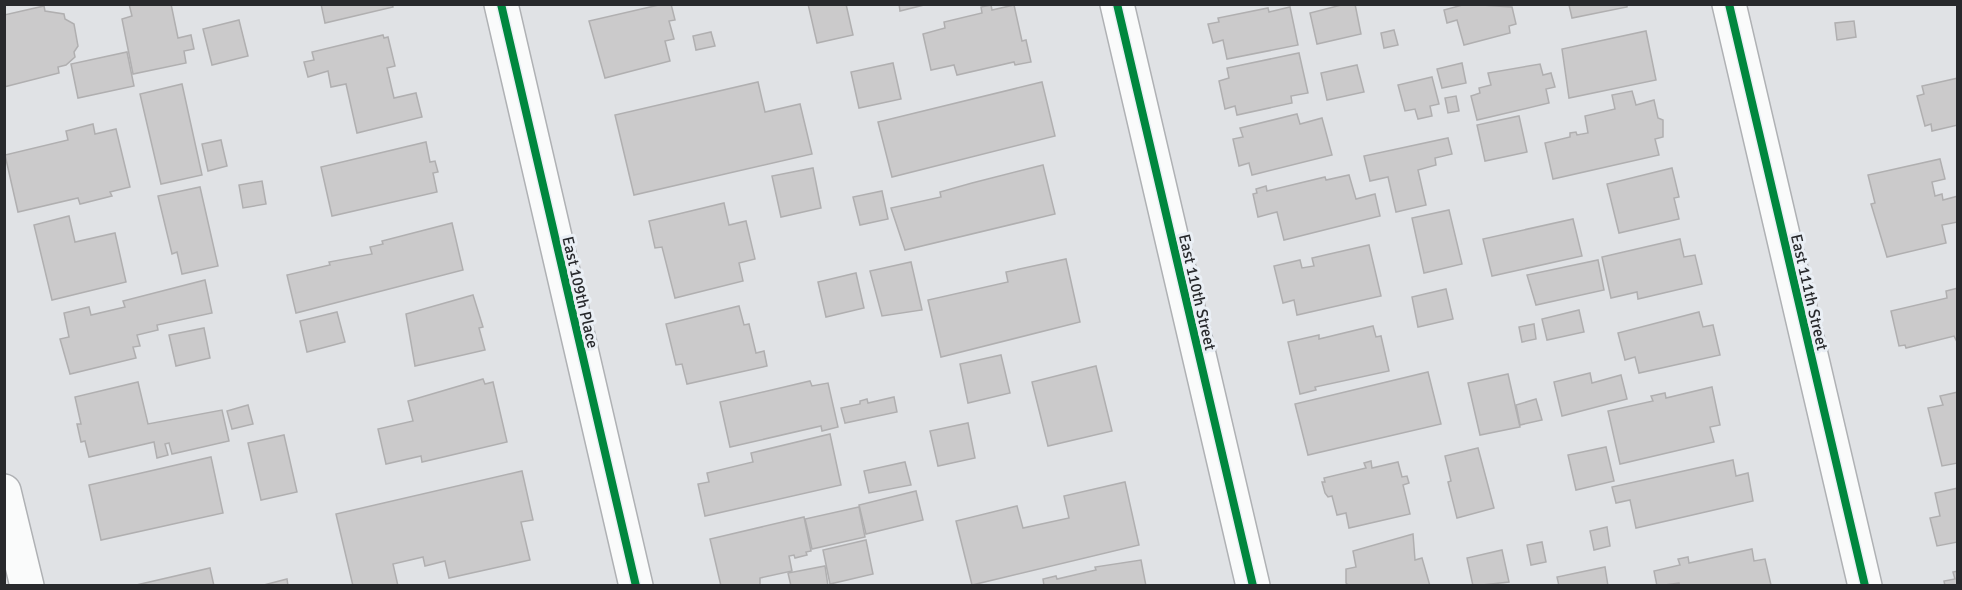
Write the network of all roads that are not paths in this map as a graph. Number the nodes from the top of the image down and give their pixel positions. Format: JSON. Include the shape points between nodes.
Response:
{"nodes":[{"id":1,"x":501,"y":4,"type":"edge"},
{"id":2,"x":1117,"y":4,"type":"edge"},
{"id":3,"x":1729,"y":4,"type":"edge"},
{"id":4,"x":4,"y":491,"type":"edge"},
{"id":5,"x":27,"y":585,"type":"edge"},
{"id":6,"x":636,"y":585,"type":"edge"},
{"id":7,"x":1253,"y":585,"type":"edge"},
{"id":8,"x":1865,"y":585,"type":"edge"}],
"edges":[{"from":1,"to":6,"type":"street","name":"East 109th Place"},
{"from":2,"to":7,"type":"street","name":"East 110th Street"},
{"from":3,"to":8,"type":"street","name":"East 111th Street"},
{"from":4,"to":5,"type":"street"}]}
